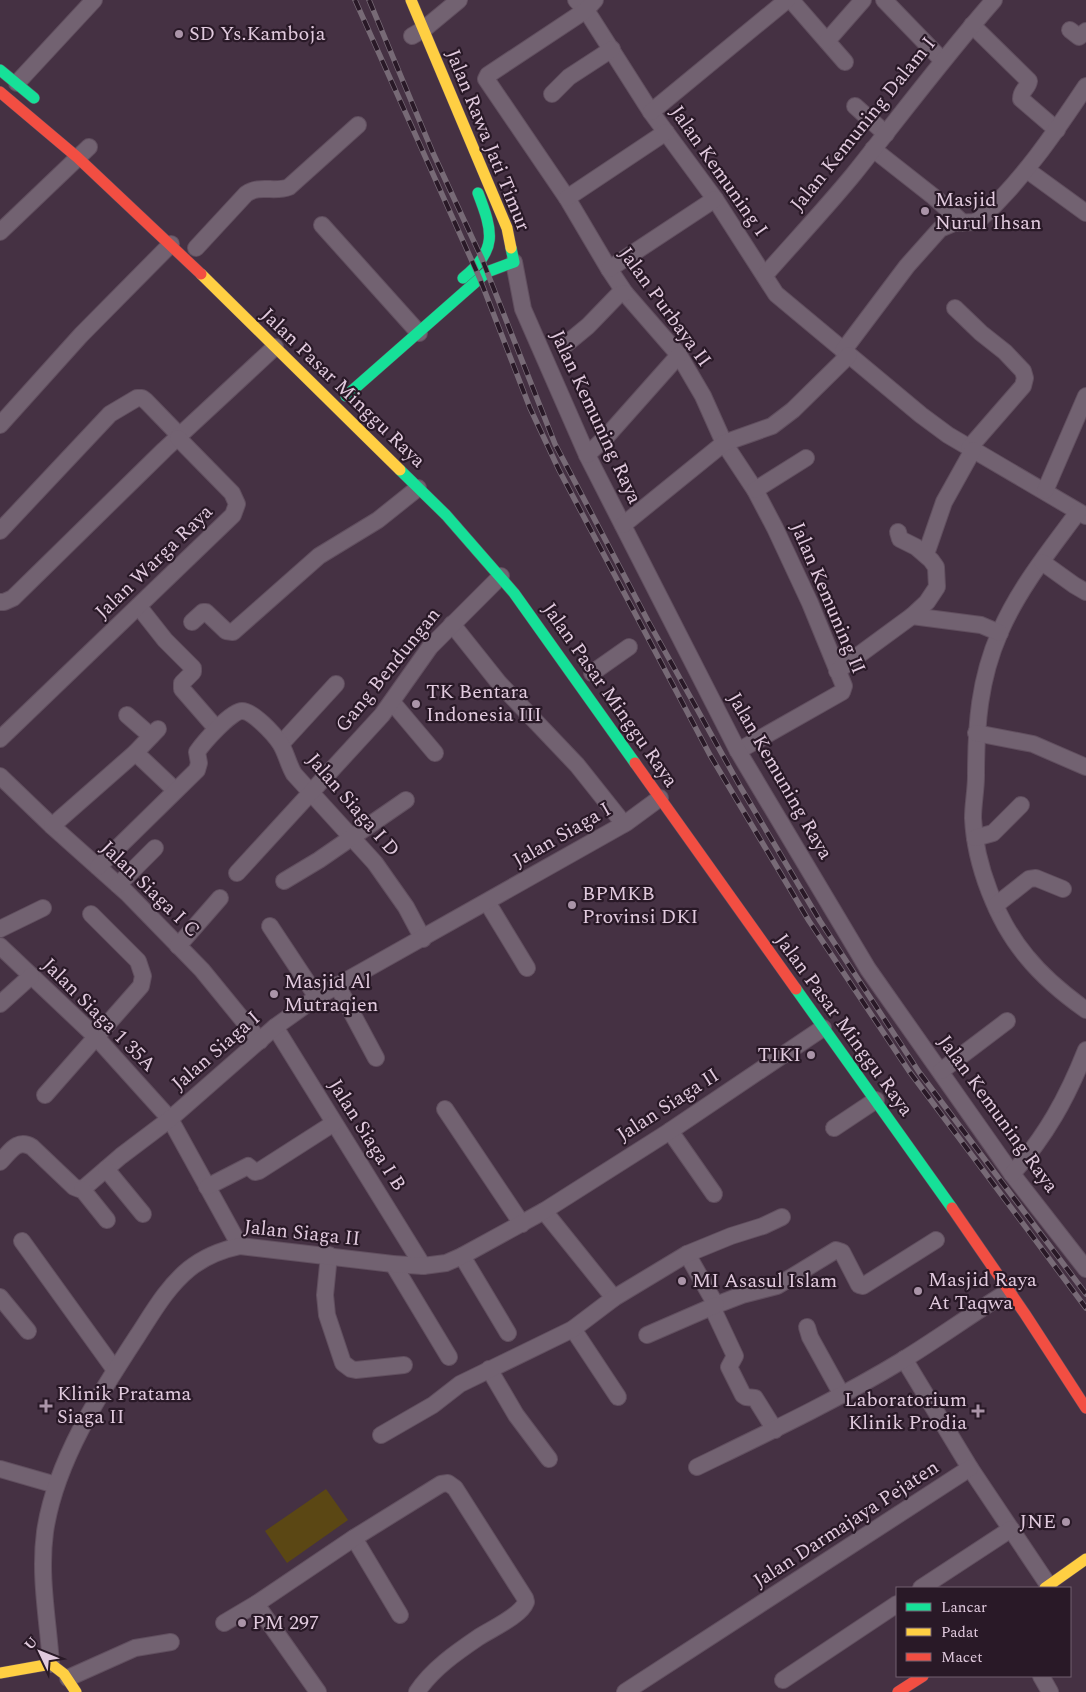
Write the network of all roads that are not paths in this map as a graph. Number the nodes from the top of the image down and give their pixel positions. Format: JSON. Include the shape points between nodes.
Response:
{"nodes":[{"id":1,"x":94,"y":0,"type":"edge"},
{"id":2,"x":411,"y":0,"type":"edge"},
{"id":3,"x":459,"y":0,"type":"edge"},
{"id":4,"x":789,"y":0,"type":"edge"},
{"id":5,"x":863,"y":0,"type":"edge"},
{"id":6,"x":884,"y":0,"type":"edge"},
{"id":7,"x":994,"y":0,"type":"edge"},
{"id":8,"x":586,"y":3,"type":"edge"},
{"id":9,"x":972,"y":25,"type":"junction"},
{"id":10,"x":414,"y":34,"type":"junction"},
{"id":11,"x":827,"y":41,"type":"junction"},
{"id":12,"x":612,"y":50,"type":"junction"},
{"id":13,"x":942,"y":60,"type":"junction"},
{"id":14,"x":845,"y":62,"type":"dead end"},
{"id":15,"x":0,"y":70,"type":"edge"},
{"id":16,"x":17,"y":83,"type":"junction"},
{"id":17,"x":1086,"y":86,"type":"edge"},
{"id":18,"x":552,"y":94,"type":"dead end"},
{"id":19,"x":1,"y":95,"type":"edge"},
{"id":20,"x":855,"y":106,"type":"dead end"},
{"id":21,"x":45,"y":108,"type":"dead end"},
{"id":22,"x":651,"y":112,"type":"junction"},
{"id":23,"x":358,"y":125,"type":"dead end"},
{"id":24,"x":1057,"y":130,"type":"junction"},
{"id":25,"x":666,"y":132,"type":"junction"},
{"id":26,"x":886,"y":134,"type":"junction"},
{"id":27,"x":873,"y":149,"type":"junction"},
{"id":28,"x":83,"y":152,"type":"junction"},
{"id":29,"x":1027,"y":170,"type":"junction"},
{"id":30,"x":475,"y":186,"type":"dead end"},
{"id":31,"x":567,"y":198,"type":"junction"},
{"id":32,"x":715,"y":199,"type":"junction"},
{"id":33,"x":486,"y":213,"type":"junction"},
{"id":34,"x":1086,"y":213,"type":"edge"},
{"id":35,"x":962,"y":223,"type":"junction"},
{"id":36,"x":322,"y":225,"type":"dead end"},
{"id":37,"x":507,"y":228,"type":"junction"},
{"id":38,"x":0,"y":232,"type":"edge"},
{"id":39,"x":171,"y":244,"type":"junction"},
{"id":40,"x":196,"y":249,"type":"dead end"},
{"id":41,"x":514,"y":262,"type":"junction"},
{"id":42,"x":609,"y":269,"type":"junction"},
{"id":43,"x":765,"y":275,"type":"junction"},
{"id":44,"x":453,"y":287,"type":"dead end"},
{"id":45,"x":625,"y":293,"type":"junction"},
{"id":46,"x":955,"y":308,"type":"dead end"},
{"id":47,"x":412,"y":326,"type":"junction"},
{"id":48,"x":565,"y":345,"type":"dead end"},
{"id":49,"x":275,"y":347,"type":"junction"},
{"id":50,"x":846,"y":353,"type":"junction"},
{"id":51,"x":679,"y":355,"type":"junction"},
{"id":52,"x":347,"y":396,"type":"dead end"},
{"id":53,"x":1086,"y":396,"type":"edge"},
{"id":54,"x":0,"y":425,"type":"edge"},
{"id":55,"x":179,"y":437,"type":"junction"},
{"id":56,"x":724,"y":443,"type":"junction"},
{"id":57,"x":970,"y":449,"type":"junction"},
{"id":58,"x":587,"y":455,"type":"junction"},
{"id":59,"x":806,"y":458,"type":"dead end"},
{"id":60,"x":418,"y":488,"type":"junction"},
{"id":61,"x":755,"y":490,"type":"junction"},
{"id":62,"x":1045,"y":491,"type":"junction"},
{"id":63,"x":1082,"y":514,"type":"edge"},
{"id":64,"x":623,"y":525,"type":"junction"},
{"id":65,"x":0,"y":531,"type":"edge"},
{"id":66,"x":898,"y":532,"type":"dead end"},
{"id":67,"x":926,"y":554,"type":"junction"},
{"id":68,"x":1042,"y":562,"type":"junction"},
{"id":69,"x":501,"y":576,"type":"junction"},
{"id":70,"x":1086,"y":592,"type":"edge"},
{"id":71,"x":0,"y":602,"type":"edge"},
{"id":72,"x":139,"y":607,"type":"junction"},
{"id":73,"x":912,"y":616,"type":"junction"},
{"id":74,"x":456,"y":620,"type":"junction"},
{"id":75,"x":192,"y":622,"type":"dead end"},
{"id":76,"x":1000,"y":632,"type":"junction"},
{"id":77,"x":628,"y":647,"type":"dead end"},
{"id":78,"x":591,"y":671,"type":"dead end"},
{"id":79,"x":837,"y":671,"type":"junction"},
{"id":80,"x":336,"y":684,"type":"dead end"},
{"id":81,"x":392,"y":702,"type":"junction"},
{"id":82,"x":127,"y":714,"type":"dead end"},
{"id":83,"x":216,"y":728,"type":"junction"},
{"id":84,"x":976,"y":733,"type":"junction"},
{"id":85,"x":2,"y":734,"type":"edge"},
{"id":86,"x":281,"y":744,"type":"junction"},
{"id":87,"x":738,"y":751,"type":"junction"},
{"id":88,"x":135,"y":753,"type":"junction"},
{"id":89,"x":435,"y":753,"type":"dead end"},
{"id":90,"x":1086,"y":767,"type":"edge"},
{"id":91,"x":0,"y":776,"type":"edge"},
{"id":92,"x":176,"y":790,"type":"junction"},
{"id":93,"x":311,"y":793,"type":"junction"},
{"id":94,"x":406,"y":800,"type":"dead end"},
{"id":95,"x":654,"y":803,"type":"junction"},
{"id":96,"x":1021,"y":805,"type":"dead end"},
{"id":97,"x":625,"y":823,"type":"junction"},
{"id":98,"x":52,"y":826,"type":"junction"},
{"id":99,"x":352,"y":837,"type":"junction"},
{"id":100,"x":975,"y":838,"type":"junction"},
{"id":101,"x":155,"y":848,"type":"dead end"},
{"id":102,"x":98,"y":867,"type":"junction"},
{"id":103,"x":237,"y":873,"type":"dead end"},
{"id":104,"x":284,"y":881,"type":"dead end"},
{"id":105,"x":118,"y":885,"type":"junction"},
{"id":106,"x":1063,"y":889,"type":"dead end"},
{"id":107,"x":220,"y":898,"type":"dead end"},
{"id":108,"x":487,"y":902,"type":"junction"},
{"id":109,"x":996,"y":906,"type":"junction"},
{"id":110,"x":43,"y":908,"type":"dead end"},
{"id":111,"x":91,"y":914,"type":"dead end"},
{"id":112,"x":270,"y":926,"type":"dead end"},
{"id":113,"x":0,"y":929,"type":"edge"},
{"id":114,"x":423,"y":939,"type":"junction"},
{"id":115,"x":0,"y":946,"type":"edge"},
{"id":116,"x":178,"y":946,"type":"junction"},
{"id":117,"x":527,"y":968,"type":"dead end"},
{"id":118,"x":31,"y":976,"type":"junction"},
{"id":119,"x":337,"y":985,"type":"junction"},
{"id":120,"x":317,"y":997,"type":"junction"},
{"id":121,"x":0,"y":1004,"type":"edge"},
{"id":122,"x":1086,"y":1010,"type":"edge"},
{"id":123,"x":1007,"y":1021,"type":"dead end"},
{"id":124,"x":275,"y":1027,"type":"junction"},
{"id":125,"x":819,"y":1030,"type":"junction"},
{"id":126,"x":96,"y":1037,"type":"junction"},
{"id":127,"x":260,"y":1041,"type":"junction"},
{"id":128,"x":1085,"y":1054,"type":"edge"},
{"id":129,"x":376,"y":1058,"type":"dead end"},
{"id":130,"x":941,"y":1071,"type":"junction"},
{"id":131,"x":45,"y":1096,"type":"dead end"},
{"id":132,"x":867,"y":1105,"type":"junction"},
{"id":133,"x":445,"y":1109,"type":"dead end"},
{"id":134,"x":170,"y":1119,"type":"junction"},
{"id":135,"x":334,"y":1124,"type":"junction"},
{"id":136,"x":834,"y":1128,"type":"dead end"},
{"id":137,"x":670,"y":1131,"type":"junction"},
{"id":138,"x":0,"y":1162,"type":"edge"},
{"id":139,"x":106,"y":1169,"type":"junction"},
{"id":140,"x":1012,"y":1174,"type":"junction"},
{"id":141,"x":207,"y":1187,"type":"junction"},
{"id":142,"x":82,"y":1189,"type":"junction"},
{"id":143,"x":714,"y":1194,"type":"dead end"},
{"id":144,"x":544,"y":1211,"type":"junction"},
{"id":145,"x":143,"y":1214,"type":"dead end"},
{"id":146,"x":782,"y":1217,"type":"dead end"},
{"id":147,"x":107,"y":1220,"type":"dead end"},
{"id":148,"x":522,"y":1224,"type":"junction"},
{"id":149,"x":936,"y":1240,"type":"dead end"},
{"id":150,"x":22,"y":1241,"type":"dead end"},
{"id":151,"x":240,"y":1246,"type":"junction"},
{"id":152,"x":687,"y":1254,"type":"junction"},
{"id":153,"x":329,"y":1255,"type":"junction"},
{"id":154,"x":462,"y":1256,"type":"junction"},
{"id":155,"x":1084,"y":1262,"type":"edge"},
{"id":156,"x":392,"y":1264,"type":"junction"},
{"id":157,"x":423,"y":1266,"type":"junction"},
{"id":158,"x":1006,"y":1293,"type":"junction"},
{"id":159,"x":0,"y":1297,"type":"edge"},
{"id":160,"x":614,"y":1298,"type":"junction"},
{"id":161,"x":714,"y":1306,"type":"junction"},
{"id":162,"x":807,"y":1327,"type":"dead end"},
{"id":163,"x":573,"y":1329,"type":"junction"},
{"id":164,"x":28,"y":1332,"type":"dead end"},
{"id":165,"x":508,"y":1333,"type":"dead end"},
{"id":166,"x":647,"y":1335,"type":"dead end"},
{"id":167,"x":449,"y":1357,"type":"dead end"},
{"id":168,"x":904,"y":1359,"type":"junction"},
{"id":169,"x":404,"y":1365,"type":"dead end"},
{"id":170,"x":489,"y":1369,"type":"junction"},
{"id":171,"x":115,"y":1370,"type":"junction"},
{"id":172,"x":842,"y":1395,"type":"junction"},
{"id":173,"x":618,"y":1397,"type":"dead end"},
{"id":174,"x":1086,"y":1408,"type":"edge"},
{"id":175,"x":774,"y":1430,"type":"junction"},
{"id":176,"x":381,"y":1435,"type":"dead end"},
{"id":177,"x":549,"y":1459,"type":"dead end"},
{"id":178,"x":697,"y":1467,"type":"dead end"},
{"id":179,"x":970,"y":1468,"type":"junction"},
{"id":180,"x":0,"y":1469,"type":"edge"},
{"id":181,"x":56,"y":1485,"type":"junction"},
{"id":182,"x":1011,"y":1529,"type":"junction"},
{"id":183,"x":354,"y":1538,"type":"junction"},
{"id":184,"x":1086,"y":1559,"type":"edge"},
{"id":185,"x":923,"y":1587,"type":"edge"},
{"id":186,"x":1047,"y":1587,"type":"edge"},
{"id":187,"x":256,"y":1604,"type":"junction"},
{"id":188,"x":896,"y":1605,"type":"edge"},
{"id":189,"x":400,"y":1615,"type":"dead end"},
{"id":190,"x":224,"y":1623,"type":"dead end"},
{"id":191,"x":170,"y":1642,"type":"dead end"},
{"id":192,"x":50,"y":1664,"type":"junction"},
{"id":193,"x":0,"y":1673,"type":"edge"},
{"id":194,"x":1042,"y":1677,"type":"edge"},
{"id":195,"x":783,"y":1680,"type":"dead end"},
{"id":196,"x":919,"y":1683,"type":"edge"},
{"id":197,"x":72,"y":1685,"type":"edge"},
{"id":198,"x":318,"y":1692,"type":"edge"},
{"id":199,"x":417,"y":1692,"type":"edge"},
{"id":200,"x":625,"y":1692,"type":"edge"},
{"id":201,"x":898,"y":1692,"type":"edge"},
{"id":202,"x":1050,"y":1692,"type":"edge"}],
"edges":[{"from":1,"to":16,"type":"street"},
{"from":2,"to":10,"type":"main road","name":"Jalan Rawa Jati Timur"},
{"from":3,"to":10,"type":"street"},
{"from":4,"to":11,"type":"street"},
{"from":4,"to":22,"type":"street"},
{"from":5,"to":11,"type":"street"},
{"from":6,"to":13,"type":"street"},
{"from":7,"to":9,"type":"street","name":"Jalan Kemuning Dalam I"},
{"from":8,"to":12,"type":"street","name":"Jalan Kemuning I"},
{"from":8,"to":31,"type":"street","name":"Jalan Purbaya II","via":[[486,79]]},
{"from":9,"to":13,"type":"street","name":"Jalan Kemuning Dalam I"},
{"from":9,"to":24,"type":"street","via":[[1029,81],[1021,92],[1021,99]]},
{"from":10,"to":37,"type":"main road","name":"Jalan Rawa Jati Timur"},
{"from":11,"to":14,"type":"street"},
{"from":12,"to":18,"type":"street","via":[[569,77]]},
{"from":12,"to":22,"type":"street","name":"Jalan Kemuning I"},
{"from":13,"to":26,"type":"street","name":"Jalan Kemuning Dalam I"},
{"from":15,"to":16,"type":"main road"},
{"from":16,"to":21,"type":"main road"},
{"from":17,"to":24,"type":"street"},
{"from":19,"to":28,"type":"main road","name":"Jalan Pasar Minggu Raya"},
{"from":20,"to":26,"type":"street"},
{"from":22,"to":25,"type":"street","name":"Jalan Kemuning I"},
{"from":23,"to":40,"type":"street","via":[[289,187],[255,189],[246,194]]},
{"from":24,"to":29,"type":"street"},
{"from":25,"to":31,"type":"street"},
{"from":25,"to":32,"type":"street","name":"Jalan Kemuning I"},
{"from":26,"to":27,"type":"street","name":"Jalan Kemuning Dalam I"},
{"from":27,"to":35,"type":"street","via":[[934,196]]},
{"from":27,"to":43,"type":"street","name":"Jalan Kemuning Dalam I"},
{"from":28,"to":38,"type":"street"},
{"from":28,"to":39,"type":"main road","name":"Jalan Pasar Minggu Raya"},
{"from":29,"to":34,"type":"street"},
{"from":29,"to":35,"type":"street","via":[[979,220]]},
{"from":30,"to":33,"type":"main road","name":"Jalan Rawa Jati Timur"},
{"from":31,"to":42,"type":"street","name":"Jalan Purbaya II"},
{"from":32,"to":42,"type":"street"},
{"from":32,"to":43,"type":"street","name":"Jalan Kemuning I"},
{"from":33,"to":37,"type":"main road"},
{"from":33,"to":44,"type":"main road","name":"Jalan Rawa Jati Timur","via":[[489,244],[474,269]]},
{"from":35,"to":50,"type":"street","via":[[946,225],[927,243]]},
{"from":36,"to":47,"type":"street"},
{"from":37,"to":41,"type":"main road","name":"Jalan Rawa Jati Timur"},
{"from":39,"to":49,"type":"main road","name":"Jalan Pasar Minggu Raya"},
{"from":39,"to":54,"type":"street","via":[[81,335]]},
{"from":41,"to":47,"type":"main road","name":"Jalan Rawa Jati Timur","via":[[487,272]]},
{"from":41,"to":58,"type":"street","name":"Jalan Kemuning Raya","via":[[523,309]]},
{"from":42,"to":45,"type":"street","name":"Jalan Purbaya II"},
{"from":43,"to":50,"type":"street","name":"Jalan Kemuning I","via":[[776,294]]},
{"from":45,"to":48,"type":"street","via":[[618,295]]},
{"from":45,"to":51,"type":"street","name":"Jalan Purbaya II"},
{"from":46,"to":57,"type":"street","via":[[1005,352],[1026,378],[1024,386]]},
{"from":47,"to":52,"type":"main road","name":"Jalan Rawa Jati Timur"},
{"from":49,"to":55,"type":"street"},
{"from":49,"to":60,"type":"main road","name":"Jalan Pasar Minggu Raya"},
{"from":50,"to":56,"type":"street","via":[[793,410],[772,426]]},
{"from":50,"to":57,"type":"street","name":"Jalan Kemuning I","via":[[921,415]]},
{"from":51,"to":56,"type":"street","name":"Jalan Purbaya II","via":[[703,396]]},
{"from":51,"to":58,"type":"street"},
{"from":53,"to":62,"type":"street"},
{"from":55,"to":65,"type":"street","via":[[146,401],[137,398],[110,414]]},
{"from":55,"to":71,"type":"street","via":[[13,598]]},
{"from":55,"to":72,"type":"street","name":"Jalan Warga Raya","via":[[232,493],[236,499],[236,510]]},
{"from":56,"to":61,"type":"street","name":"Jalan Kemuning II"},
{"from":56,"to":64,"type":"street"},
{"from":57,"to":62,"type":"street","name":"Jalan Kemuning I"},
{"from":57,"to":67,"type":"street","via":[[944,502]]},
{"from":58,"to":64,"type":"street","name":"Jalan Kemuning Raya"},
{"from":59,"to":61,"type":"street"},
{"from":60,"to":69,"type":"main road","name":"Jalan Pasar Minggu Raya"},
{"from":60,"to":75,"type":"street","via":[[375,521],[319,556],[233,632],[226,631],[206,612]]},
{"from":61,"to":79,"type":"street","name":"Jalan Kemuning II","via":[[810,603]]},
{"from":62,"to":63,"type":"street","name":"Jalan Kemuning I"},
{"from":63,"to":68,"type":"street"},
{"from":64,"to":87,"type":"street","name":"Jalan Kemuning Raya"},
{"from":66,"to":67,"type":"street","via":[[900,539]]},
{"from":67,"to":73,"type":"street","via":[[936,567],[937,587]]},
{"from":68,"to":70,"type":"street"},
{"from":68,"to":76,"type":"street","via":[[1029,577]]},
{"from":69,"to":74,"type":"street","name":"Gang Bendungan"},
{"from":69,"to":95,"type":"main road","name":"Jalan Pasar Minggu Raya"},
{"from":72,"to":83,"type":"street","via":[[193,668],[194,672],[182,683],[182,689]]},
{"from":72,"to":85,"type":"street","name":"Jalan Warga Raya"},
{"from":73,"to":76,"type":"street","via":[[981,625]]},
{"from":73,"to":79,"type":"street"},
{"from":74,"to":81,"type":"street","name":"Gang Bendungan","via":[[430,647]]},
{"from":74,"to":97,"type":"street","via":[[499,682],[578,765]]},
{"from":76,"to":84,"type":"street","via":[[987,666]]},
{"from":77,"to":78,"type":"street"},
{"from":79,"to":87,"type":"street","name":"Jalan Kemuning II","via":[[844,686],[842,692]]},
{"from":80,"to":86,"type":"street"},
{"from":81,"to":89,"type":"street"},
{"from":81,"to":93,"type":"street","name":"Gang Bendungan"},
{"from":82,"to":88,"type":"street","via":[[154,733]]},
{"from":83,"to":86,"type":"street","name":"Jalan Siaga I D","via":[[240,711],[261,722]]},
{"from":83,"to":92,"type":"street","via":[[197,752],[199,765],[196,770]]},
{"from":84,"to":90,"type":"street","via":[[1033,744]]},
{"from":84,"to":100,"type":"street"},
{"from":86,"to":93,"type":"street","name":"Jalan Siaga I D","via":[[288,765]]},
{"from":87,"to":130,"type":"street","name":"Jalan Kemuning Raya","via":[[868,969]]},
{"from":88,"to":92,"type":"street"},
{"from":88,"to":98,"type":"street"},
{"from":91,"to":98,"type":"street","name":"Jalan Siaga I C"},
{"from":92,"to":102,"type":"street"},
{"from":93,"to":99,"type":"street","name":"Jalan Siaga I D"},
{"from":93,"to":103,"type":"street","name":"Gang Bendungan"},
{"from":94,"to":99,"type":"street"},
{"from":95,"to":97,"type":"street","name":"Jalan Siaga I"},
{"from":95,"to":125,"type":"main road","name":"Jalan Pasar Minggu Raya"},
{"from":96,"to":100,"type":"street","via":[[993,833]]},
{"from":97,"to":108,"type":"street","name":"Jalan Siaga I"},
{"from":98,"to":102,"type":"street","name":"Jalan Siaga I C"},
{"from":99,"to":104,"type":"street"},
{"from":99,"to":114,"type":"street","name":"Jalan Siaga I D","via":[[393,886]]},
{"from":100,"to":109,"type":"street"},
{"from":101,"to":105,"type":"street"},
{"from":102,"to":105,"type":"street","name":"Jalan Siaga I C"},
{"from":105,"to":116,"type":"street","name":"Jalan Siaga I C"},
{"from":106,"to":109,"type":"street","via":[[1036,878],[1029,879]]},
{"from":107,"to":116,"type":"street"},
{"from":108,"to":114,"type":"street","name":"Jalan Siaga I"},
{"from":108,"to":117,"type":"street"},
{"from":109,"to":122,"type":"street","via":[[1026,957],[1048,980]]},
{"from":110,"to":113,"type":"street"},
{"from":111,"to":126,"type":"street","via":[[138,961],[143,976],[141,986]]},
{"from":112,"to":120,"type":"street"},
{"from":114,"to":119,"type":"street","name":"Jalan Siaga I"},
{"from":115,"to":118,"type":"street","name":"Jalan Siaga 1 35A"},
{"from":116,"to":127,"type":"street","name":"Jalan Siaga I C"},
{"from":118,"to":121,"type":"street"},
{"from":118,"to":126,"type":"street","name":"Jalan Siaga 1 35A"},
{"from":119,"to":120,"type":"street","name":"Jalan Siaga I"},
{"from":119,"to":129,"type":"street"},
{"from":120,"to":124,"type":"street","name":"Jalan Siaga I"},
{"from":123,"to":130,"type":"street"},
{"from":124,"to":127,"type":"street","name":"Jalan Siaga I"},
{"from":124,"to":135,"type":"street","name":"Jalan Siaga I B"},
{"from":125,"to":132,"type":"main road","name":"Jalan Pasar Minggu Raya"},
{"from":125,"to":137,"type":"street","name":"Jalan Siaga II"},
{"from":126,"to":131,"type":"street"},
{"from":126,"to":134,"type":"street","name":"Jalan Siaga 1 35A"},
{"from":127,"to":134,"type":"street","name":"Jalan Siaga I"},
{"from":128,"to":140,"type":"street","via":[[1046,1133]]},
{"from":130,"to":140,"type":"street","name":"Jalan Kemuning Raya"},
{"from":132,"to":136,"type":"street"},
{"from":132,"to":158,"type":"main road","name":"Jalan Pasar Minggu Raya"},
{"from":133,"to":148,"type":"street"},
{"from":134,"to":139,"type":"street","name":"Jalan Siaga I"},
{"from":134,"to":141,"type":"street","name":"Jalan Siaga 1 35A"},
{"from":135,"to":141,"type":"street","via":[[259,1171],[255,1172],[248,1166]]},
{"from":135,"to":157,"type":"street","name":"Jalan Siaga I B"},
{"from":137,"to":143,"type":"street"},
{"from":137,"to":144,"type":"street","name":"Jalan Siaga II"},
{"from":138,"to":142,"type":"street","via":[[18,1144],[25,1143],[74,1187]]},
{"from":139,"to":142,"type":"street","name":"Jalan Siaga I"},
{"from":139,"to":145,"type":"street"},
{"from":140,"to":155,"type":"street","name":"Jalan Kemuning Raya"},
{"from":141,"to":151,"type":"street","name":"Jalan Siaga 1 35A"},
{"from":142,"to":147,"type":"street"},
{"from":144,"to":148,"type":"street","name":"Jalan Siaga II"},
{"from":144,"to":160,"type":"street"},
{"from":146,"to":152,"type":"street"},
{"from":148,"to":154,"type":"street","name":"Jalan Siaga II"},
{"from":149,"to":161,"type":"street","via":[[862,1287],[838,1250],[777,1286]]},
{"from":150,"to":171,"type":"street"},
{"from":151,"to":153,"type":"street","name":"Jalan Siaga II"},
{"from":151,"to":171,"type":"street","name":"Jalan Siaga II","via":[[216,1252],[174,1283]]},
{"from":152,"to":160,"type":"street"},
{"from":152,"to":161,"type":"street"},
{"from":153,"to":156,"type":"street","name":"Jalan Siaga II"},
{"from":153,"to":169,"type":"street","via":[[325,1295],[327,1315],[343,1363],[356,1370]]},
{"from":154,"to":157,"type":"street","name":"Jalan Siaga II","via":[[446,1263]]},
{"from":154,"to":165,"type":"street"},
{"from":156,"to":157,"type":"street","name":"Jalan Siaga II"},
{"from":156,"to":167,"type":"street"},
{"from":158,"to":168,"type":"street"},
{"from":158,"to":174,"type":"main road","name":"Jalan Pasar Minggu Raya"},
{"from":159,"to":164,"type":"street"},
{"from":160,"to":163,"type":"street"},
{"from":161,"to":166,"type":"street"},
{"from":161,"to":175,"type":"street","via":[[735,1356],[728,1367],[743,1395],[755,1398]]},
{"from":162,"to":172,"type":"street"},
{"from":163,"to":170,"type":"street"},
{"from":163,"to":173,"type":"street"},
{"from":168,"to":172,"type":"street"},
{"from":168,"to":179,"type":"street"},
{"from":170,"to":176,"type":"street"},
{"from":170,"to":177,"type":"street","via":[[516,1415]]},
{"from":171,"to":181,"type":"street","name":"Jalan Siaga II","via":[[86,1421]]},
{"from":172,"to":175,"type":"street"},
{"from":175,"to":178,"type":"street"},
{"from":179,"to":182,"type":"street","name":"Jalan Darmajaya Pejaten"},
{"from":179,"to":200,"type":"street","name":"Jalan Darmajaya Pejaten"},
{"from":180,"to":181,"type":"street"},
{"from":181,"to":192,"type":"street","name":"Jalan Siaga II","via":[[43,1553]]},
{"from":182,"to":185,"type":"street"},
{"from":182,"to":186,"type":"street","name":"Jalan Darmajaya Pejaten"},
{"from":183,"to":187,"type":"street"},
{"from":183,"to":189,"type":"street"},
{"from":183,"to":199,"type":"street","via":[[441,1484],[448,1483],[455,1488],[525,1598],[520,1612],[441,1665]]},
{"from":184,"to":186,"type":"main road"},
{"from":187,"to":190,"type":"street"},
{"from":187,"to":198,"type":"street"},
{"from":188,"to":195,"type":"street"},
{"from":191,"to":197,"type":"street","via":[[135,1648]]},
{"from":192,"to":193,"type":"main road"},
{"from":192,"to":197,"type":"main road","via":[[60,1670]]},
{"from":194,"to":202,"type":"street"},
{"from":196,"to":201,"type":"main road"}]}
